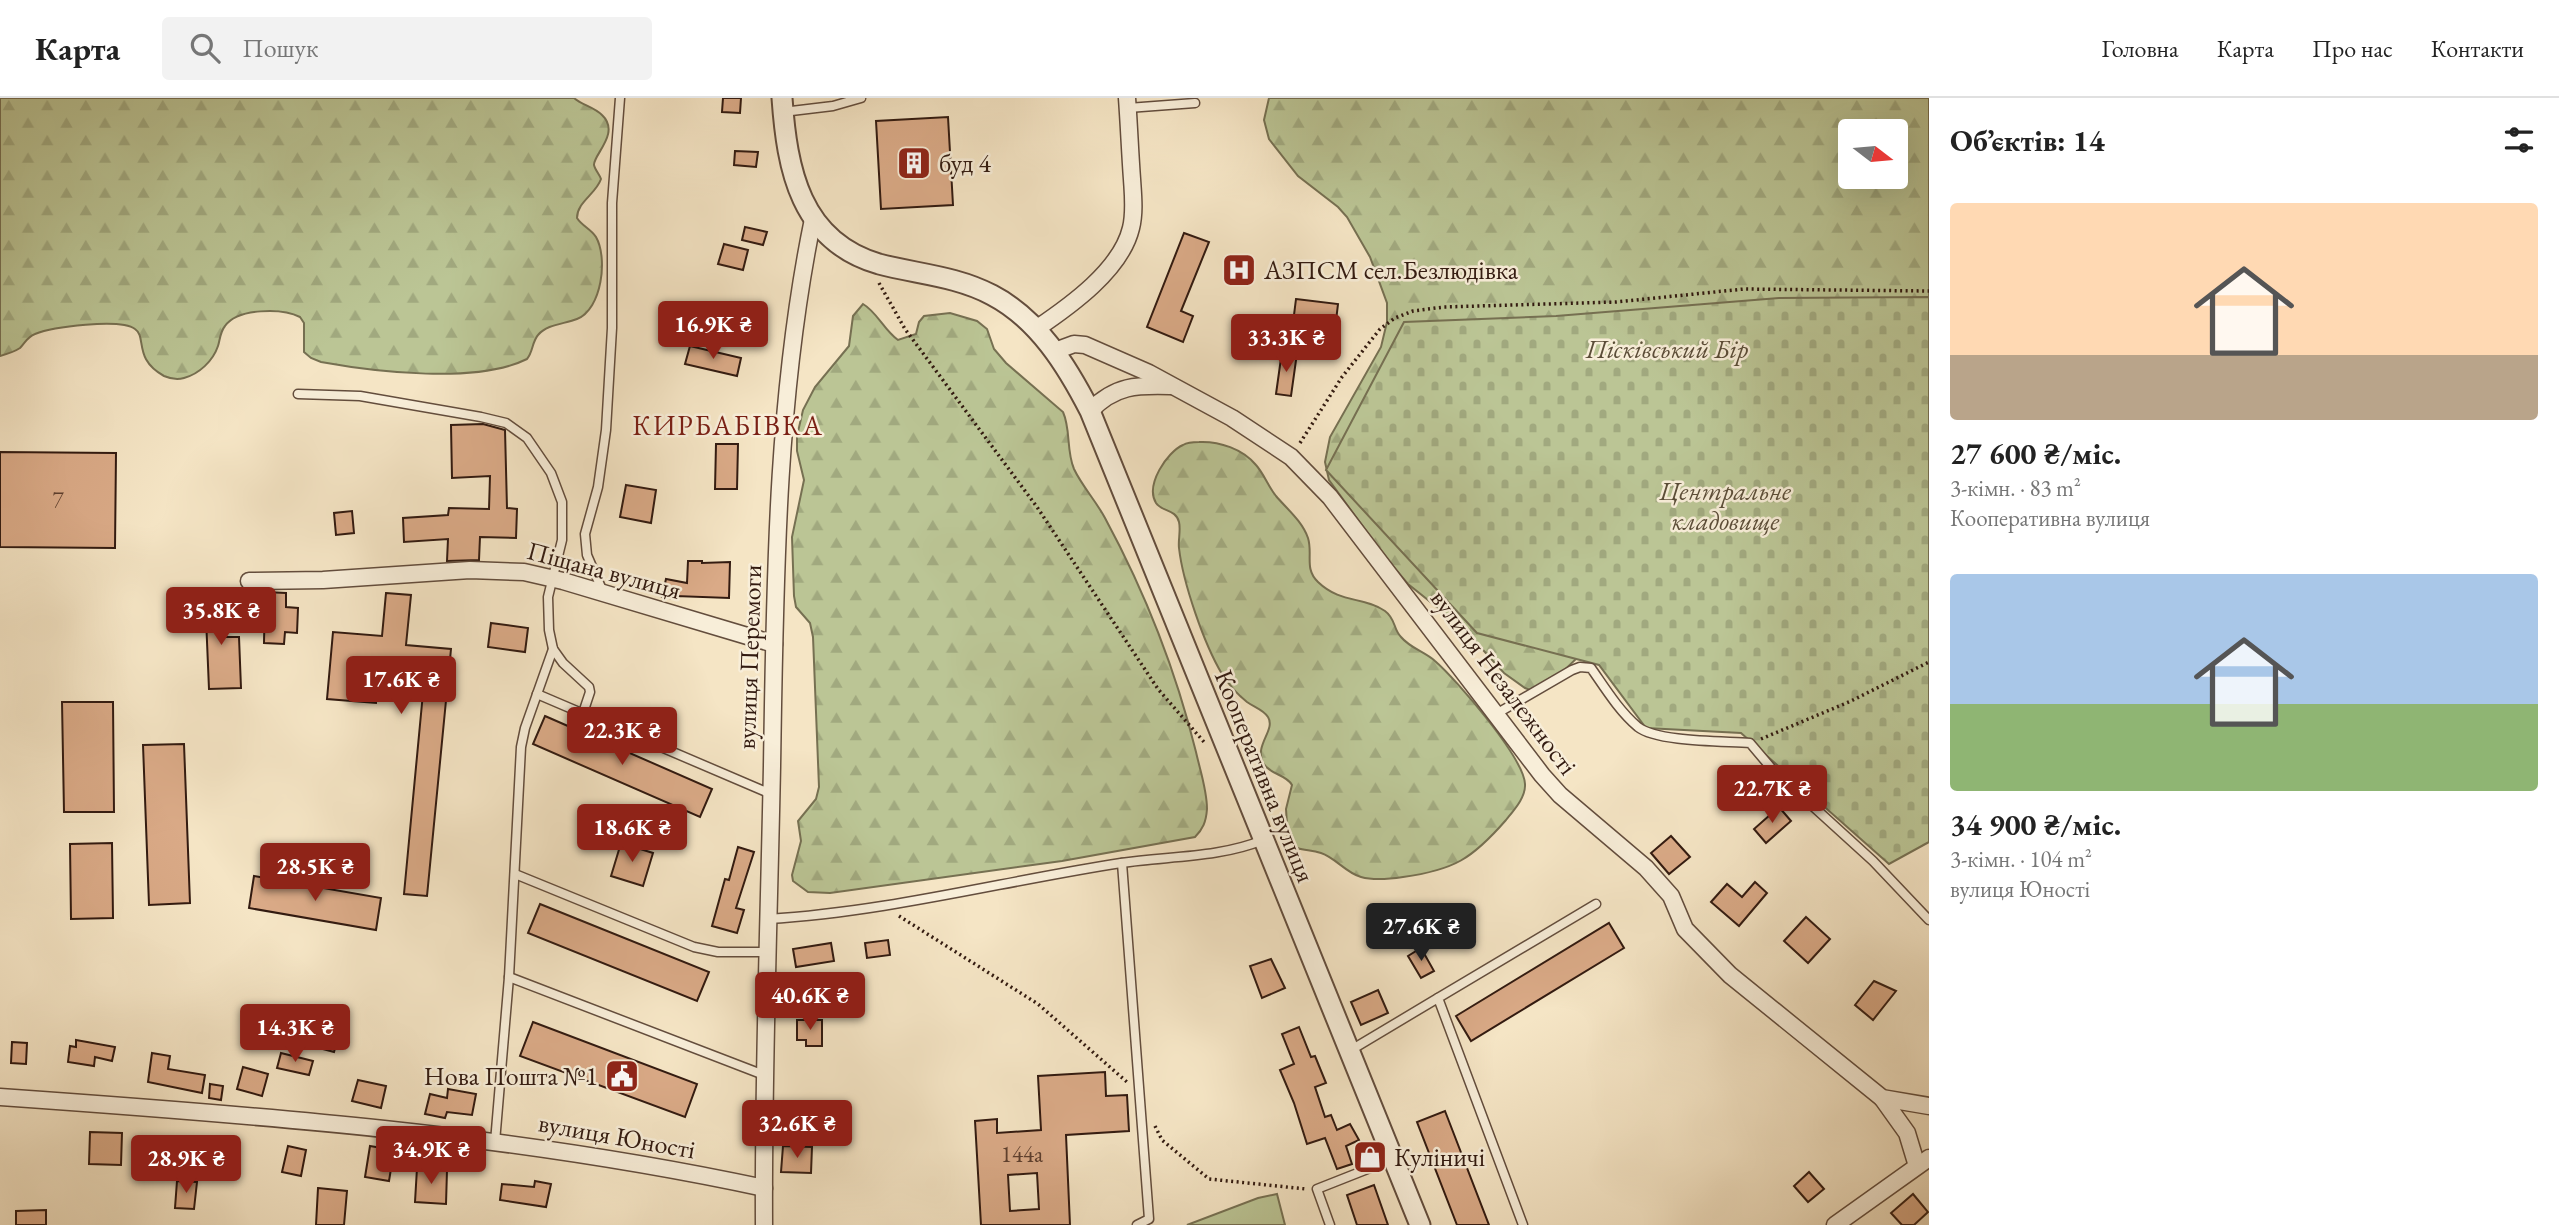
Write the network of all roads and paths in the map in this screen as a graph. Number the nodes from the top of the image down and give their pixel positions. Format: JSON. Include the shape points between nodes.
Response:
{"nodes":[{"id":1,"x":620,"y":98,"type":"edge"},
{"id":2,"x":863,"y":98,"type":"edge"},
{"id":3,"x":1127,"y":103,"type":"edge"},
{"id":4,"x":1195,"y":103,"type":"dead end"},
{"id":5,"x":782,"y":105,"type":"edge"},
{"id":6,"x":813,"y":219,"type":"junction"},
{"id":7,"x":867,"y":260,"type":"junction"},
{"id":8,"x":1929,"y":291,"type":"edge"},
{"id":9,"x":1036,"y":328,"type":"junction"},
{"id":10,"x":1055,"y":351,"type":"junction"},
{"id":11,"x":1173,"y":386,"type":"junction"},
{"id":12,"x":298,"y":394,"type":"dead end"},
{"id":13,"x":1090,"y":411,"type":"junction"},
{"id":14,"x":1292,"y":457,"type":"junction"},
{"id":15,"x":552,"y":578,"type":"junction"},
{"id":16,"x":249,"y":581,"type":"dead end"},
{"id":17,"x":603,"y":592,"type":"junction"},
{"id":18,"x":774,"y":644,"type":"junction"},
{"id":19,"x":553,"y":649,"type":"junction"},
{"id":20,"x":1929,"y":662,"type":"edge"},
{"id":21,"x":537,"y":694,"type":"junction"},
{"id":22,"x":583,"y":713,"type":"junction"},
{"id":23,"x":1496,"y":715,"type":"junction"},
{"id":24,"x":1750,"y":743,"type":"junction"},
{"id":25,"x":1211,"y":750,"type":"dead end"},
{"id":26,"x":771,"y":794,"type":"junction"},
{"id":27,"x":1263,"y":840,"type":"junction"},
{"id":28,"x":1122,"y":863,"type":"junction"},
{"id":29,"x":515,"y":874,"type":"junction"},
{"id":30,"x":878,"y":905,"type":"junction"},
{"id":31,"x":1596,"y":905,"type":"dead end"},
{"id":32,"x":768,"y":919,"type":"junction"},
{"id":33,"x":1929,"y":920,"type":"edge"},
{"id":34,"x":768,"y":952,"type":"junction"},
{"id":35,"x":509,"y":977,"type":"junction"},
{"id":36,"x":1438,"y":998,"type":"junction"},
{"id":37,"x":1348,"y":1052,"type":"junction"},
{"id":38,"x":766,"y":1076,"type":"junction"},
{"id":39,"x":1140,"y":1096,"type":"junction"},
{"id":40,"x":0,"y":1097,"type":"edge"},
{"id":41,"x":1882,"y":1098,"type":"junction"},
{"id":42,"x":1929,"y":1106,"type":"edge"},
{"id":43,"x":495,"y":1142,"type":"junction"},
{"id":44,"x":1393,"y":1159,"type":"junction"},
{"id":45,"x":1923,"y":1162,"type":"edge"},
{"id":46,"x":764,"y":1188,"type":"junction"},
{"id":47,"x":1317,"y":1189,"type":"junction"},
{"id":48,"x":764,"y":1225,"type":"edge"},
{"id":49,"x":1137,"y":1225,"type":"edge"},
{"id":50,"x":1331,"y":1225,"type":"edge"},
{"id":51,"x":1420,"y":1225,"type":"edge"},
{"id":52,"x":1523,"y":1225,"type":"edge"},
{"id":53,"x":1835,"y":1225,"type":"edge"}],
"edges":[{"from":1,"to":17,"type":"lane","via":[[611,203],[612,328],[606,430],[598,486],[584,534],[587,555]]},
{"from":2,"to":5,"type":"lane"},
{"from":3,"to":4,"type":"lane"},
{"from":3,"to":9,"type":"street","via":[[1134,210],[1127,241],[1104,273]]},
{"from":5,"to":6,"type":"street","via":[[796,186]]},
{"from":6,"to":7,"type":"street","name":"Кооперативна вулиця","via":[[829,237]]},
{"from":6,"to":18,"type":"street","name":"вулиця Перемоги","via":[[791,349]]},
{"from":7,"to":9,"type":"street","name":"Кооперативна вулиця","via":[[970,285],[1005,303]]},
{"from":7,"to":25,"type":"path","via":[[905,329],[1037,507],[1158,689]]},
{"from":8,"to":14,"type":"path","via":[[1744,289],[1616,302],[1413,311],[1380,329],[1342,377]]},
{"from":9,"to":10,"type":"street","name":"Кооперативна вулиця"},
{"from":10,"to":11,"type":"street","name":"вулиця Незалежності","via":[[1085,345]]},
{"from":10,"to":13,"type":"street","name":"Кооперативна вулиця"},
{"from":11,"to":13,"type":"street","via":[[1136,385],[1110,394]]},
{"from":11,"to":14,"type":"street","name":"вулиця Незалежності"},
{"from":12,"to":15,"type":"lane","via":[[360,396],[513,427],[542,458],[562,502],[562,540]]},
{"from":13,"to":27,"type":"street","name":"Кооперативна вулиця"},
{"from":14,"to":23,"type":"street","name":"вулиця Незалежності","via":[[1331,497]]},
{"from":15,"to":16,"type":"street","name":"Піщана вулиця","via":[[490,570]]},
{"from":15,"to":17,"type":"street","name":"Піщана вулиця"},
{"from":15,"to":19,"type":"lane","via":[[548,609]]},
{"from":17,"to":18,"type":"street","name":"Піщана вулиця"},
{"from":18,"to":26,"type":"street","name":"вулиця Перемоги"},
{"from":19,"to":21,"type":"lane"},
{"from":19,"to":22,"type":"lane","via":[[589,687]]},
{"from":20,"to":24,"type":"path"},
{"from":21,"to":22,"type":"lane"},
{"from":21,"to":29,"type":"lane","via":[[521,747]]},
{"from":22,"to":26,"type":"lane"},
{"from":23,"to":24,"type":"lane","via":[[1572,670],[1586,667],[1646,732]]},
{"from":23,"to":41,"type":"street","name":"вулиця Незалежності","via":[[1560,795],[1646,868],[1671,896],[1685,929],[1710,957]]},
{"from":24,"to":33,"type":"lane"},
{"from":26,"to":32,"type":"street","name":"вулиця Перемоги"},
{"from":27,"to":28,"type":"lane","via":[[1238,849]]},
{"from":27,"to":37,"type":"street","name":"Кооперативна вулиця"},
{"from":28,"to":30,"type":"lane"},
{"from":28,"to":39,"type":"lane"},
{"from":29,"to":34,"type":"lane","via":[[694,947]]},
{"from":29,"to":35,"type":"lane"},
{"from":30,"to":32,"type":"lane"},
{"from":30,"to":39,"type":"path","via":[[1038,1004]]},
{"from":31,"to":36,"type":"lane"},
{"from":32,"to":34,"type":"street","name":"вулиця Перемоги"},
{"from":34,"to":38,"type":"street","name":"вулиця Перемоги"},
{"from":35,"to":38,"type":"lane"},
{"from":35,"to":43,"type":"lane"},
{"from":36,"to":37,"type":"lane"},
{"from":36,"to":52,"type":"lane"},
{"from":37,"to":44,"type":"street","name":"Кооперативна вулиця"},
{"from":38,"to":46,"type":"street","name":"вулиця Перемоги"},
{"from":39,"to":47,"type":"path","via":[[1162,1140],[1209,1179]]},
{"from":39,"to":49,"type":"lane","via":[[1149,1219]]},
{"from":40,"to":43,"type":"street","name":"вулиця Юності"},
{"from":41,"to":42,"type":"street","name":"вулиця Незалежності"},
{"from":41,"to":45,"type":"street"},
{"from":43,"to":46,"type":"street","name":"вулиця Юності"},
{"from":44,"to":47,"type":"lane"},
{"from":44,"to":51,"type":"street","name":"Кооперативна вулиця"},
{"from":45,"to":53,"type":"street"},
{"from":46,"to":48,"type":"street","name":"вулиця Перемоги"},
{"from":47,"to":50,"type":"lane"}]}
